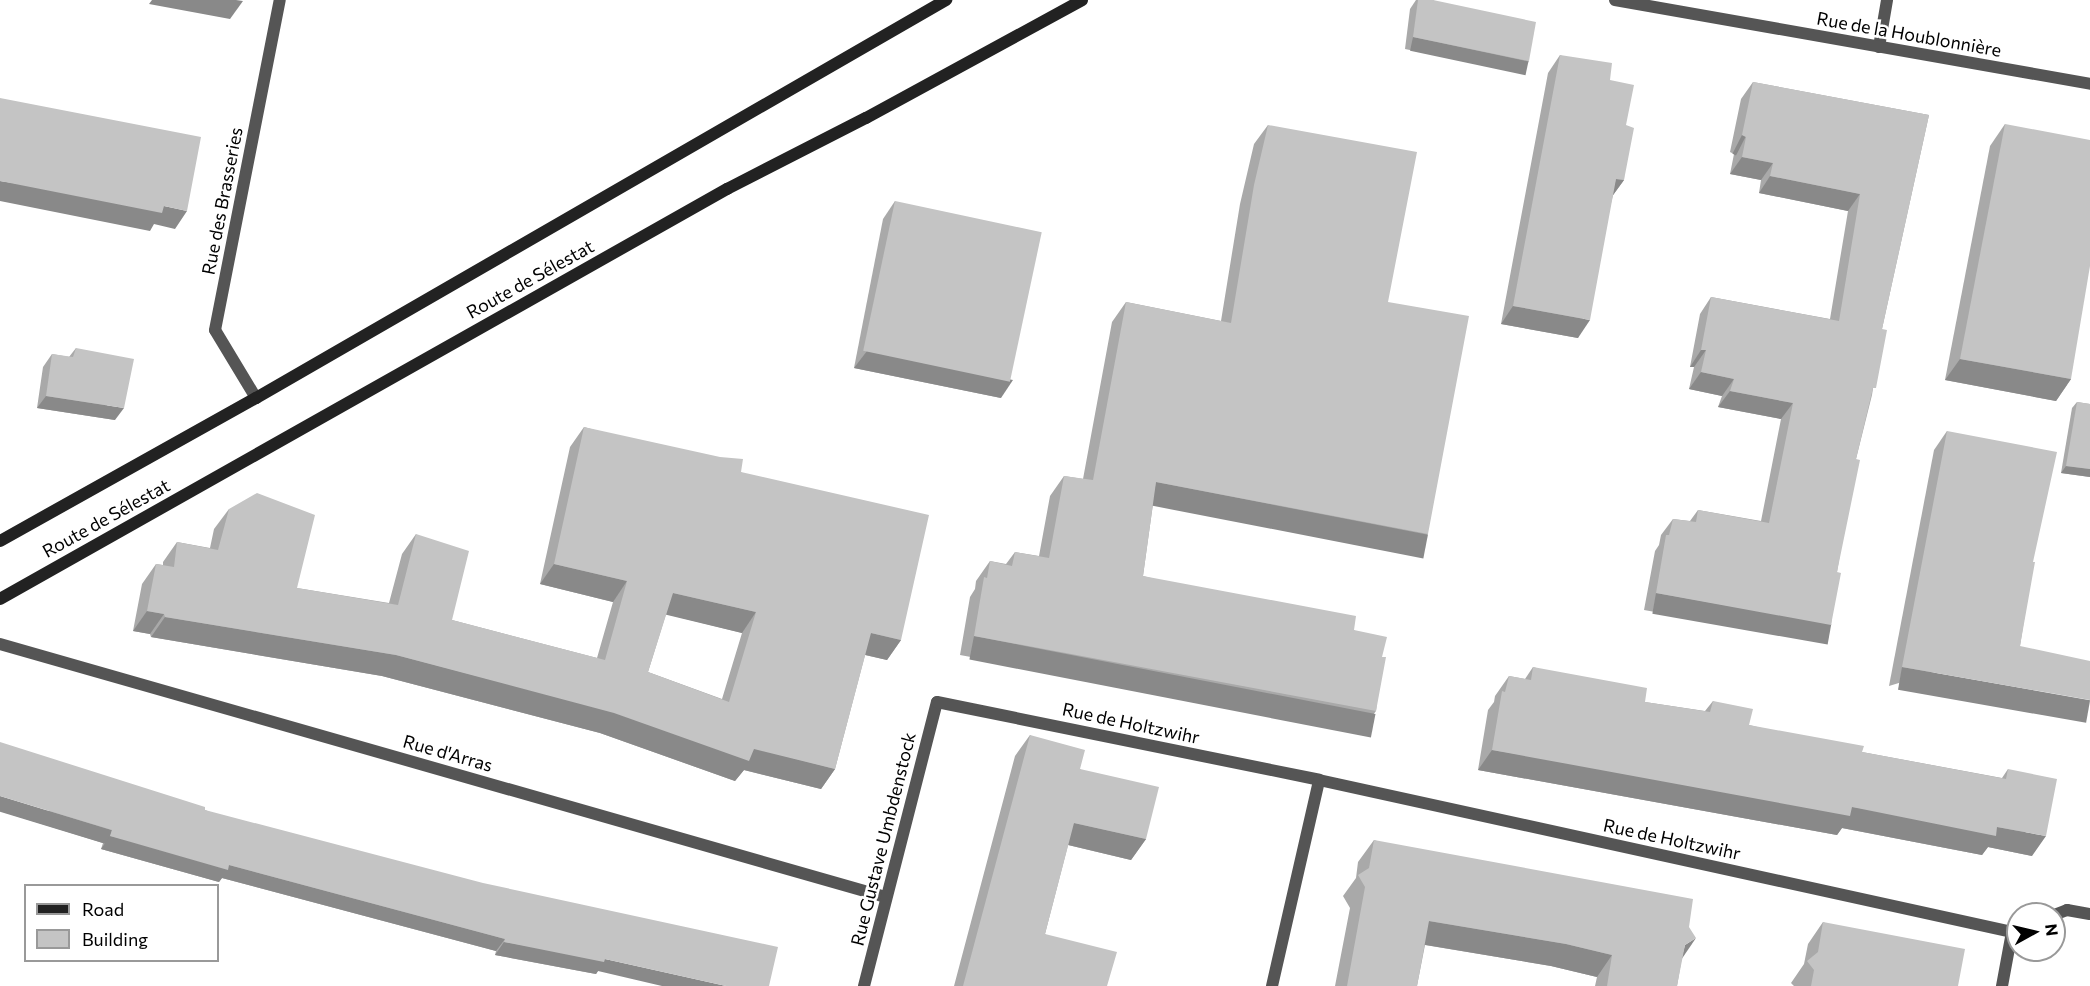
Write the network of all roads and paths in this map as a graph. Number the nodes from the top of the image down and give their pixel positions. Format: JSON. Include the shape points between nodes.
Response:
{"nodes":[{"id":1,"x":280,"y":0,"type":"edge"},
{"id":2,"x":946,"y":0,"type":"edge"},
{"id":3,"x":1082,"y":0,"type":"edge"},
{"id":4,"x":1615,"y":0,"type":"edge"},
{"id":5,"x":1887,"y":0,"type":"edge"},
{"id":6,"x":1879,"y":47,"type":"junction"},
{"id":7,"x":2090,"y":84,"type":"edge"},
{"id":8,"x":255,"y":398,"type":"junction"},
{"id":9,"x":0,"y":541,"type":"edge"},
{"id":10,"x":0,"y":599,"type":"edge"},
{"id":11,"x":0,"y":644,"type":"edge"},
{"id":12,"x":937,"y":702,"type":"joint"},
{"id":13,"x":1319,"y":780,"type":"junction"},
{"id":14,"x":886,"y":897,"type":"junction"},
{"id":15,"x":2066,"y":910,"type":"edge"},
{"id":16,"x":2090,"y":914,"type":"edge"},
{"id":17,"x":2006,"y":929,"type":"edge"},
{"id":18,"x":2008,"y":962,"type":"edge"},
{"id":19,"x":864,"y":986,"type":"edge"},
{"id":20,"x":1272,"y":986,"type":"edge"},
{"id":21,"x":2002,"y":986,"type":"edge"}],
"edges":[{"from":1,"to":8,"type":"street","name":"Rue des Brasseries","via":[[215,330]]},
{"from":2,"to":8,"type":"main road","name":"Route de Sélestat"},
{"from":3,"to":10,"type":"main road","name":"Route de Sélestat","via":[[727,189]]},
{"from":4,"to":6,"type":"street","name":"Rue de la Houblonnière"},
{"from":5,"to":6,"type":"street"},
{"from":6,"to":7,"type":"street","name":"Rue de la Houblonnière"},
{"from":8,"to":9,"type":"main road","name":"Route de Sélestat"},
{"from":11,"to":14,"type":"street","name":"Rue d'Arras"},
{"from":12,"to":13,"type":"street","name":"Rue de Holtzwihr"},
{"from":12,"to":14,"type":"street","name":"Rue Gustave Umbdenstock"},
{"from":13,"to":17,"type":"street","name":"Rue de Holtzwihr"},
{"from":13,"to":20,"type":"street"},
{"from":14,"to":19,"type":"street","name":"Rue Gustave Umbdenstock"},
{"from":15,"to":16,"type":"street"},
{"from":18,"to":21,"type":"street"}]}
